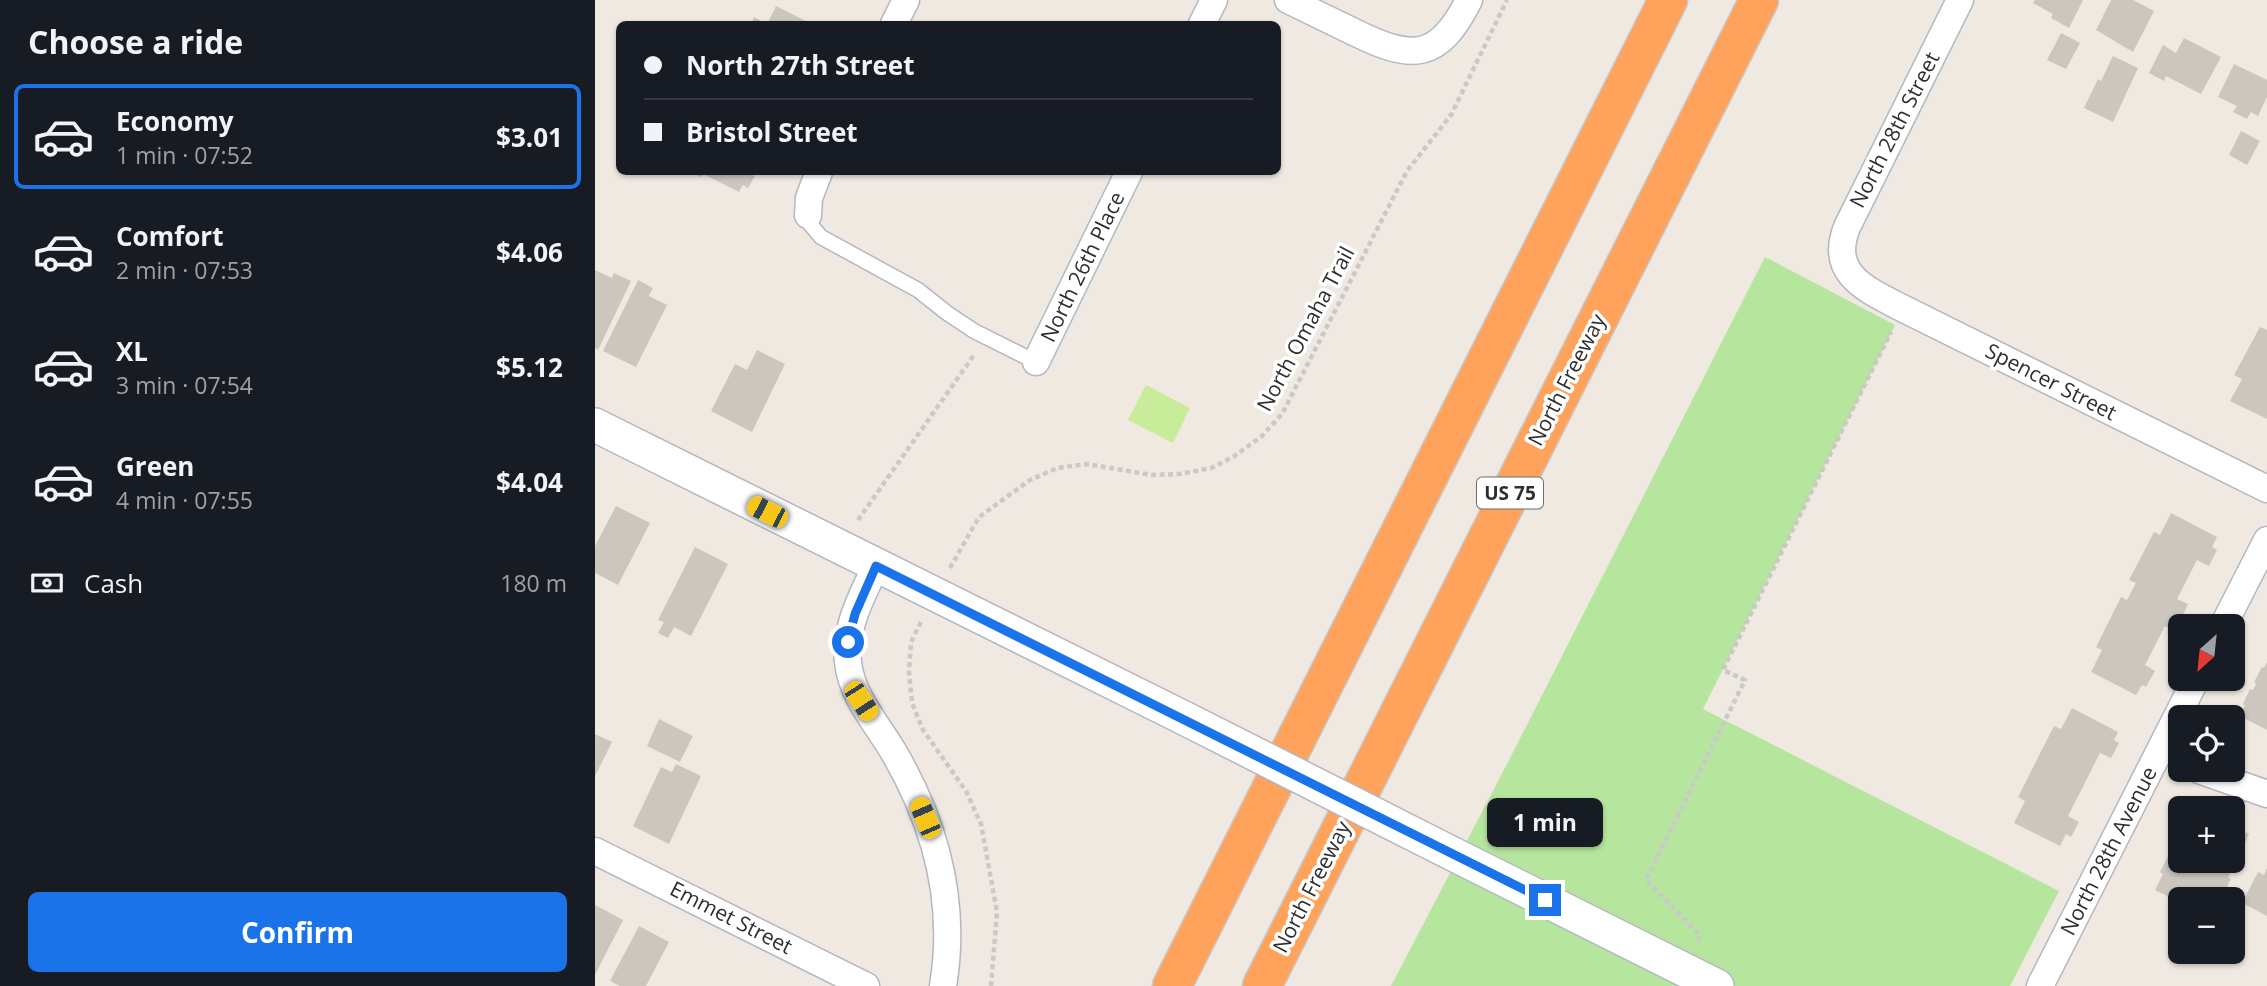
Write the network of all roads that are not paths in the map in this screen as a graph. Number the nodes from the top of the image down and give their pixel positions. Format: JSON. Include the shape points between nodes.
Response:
{"nodes":[{"id":1,"x":906,"y":0,"type":"edge"},
{"id":2,"x":1214,"y":0,"type":"edge"},
{"id":3,"x":1288,"y":0,"type":"edge"},
{"id":4,"x":1469,"y":0,"type":"edge"},
{"id":5,"x":1668,"y":0,"type":"edge"},
{"id":6,"x":1759,"y":0,"type":"edge"},
{"id":7,"x":1960,"y":0,"type":"edge"},
{"id":8,"x":896,"y":21,"type":"edge"},
{"id":9,"x":1204,"y":21,"type":"edge"},
{"id":10,"x":818,"y":175,"type":"edge"},
{"id":11,"x":1128,"y":175,"type":"edge"},
{"id":12,"x":808,"y":215,"type":"joint"},
{"id":13,"x":1844,"y":263,"type":"joint"},
{"id":14,"x":1036,"y":362,"type":"joint"},
{"id":15,"x":595,"y":425,"type":"edge"},
{"id":16,"x":2267,"y":489,"type":"edge"},
{"id":17,"x":2267,"y":540,"type":"edge"},
{"id":18,"x":876,"y":566,"type":"junction"},
{"id":19,"x":2229,"y":614,"type":"edge"},
{"id":20,"x":2168,"y":761,"type":"edge"},
{"id":21,"x":2233,"y":782,"type":"edge"},
{"id":22,"x":2267,"y":794,"type":"edge"},
{"id":23,"x":595,"y":851,"type":"edge"},
{"id":24,"x":866,"y":986,"type":"edge"},
{"id":25,"x":943,"y":986,"type":"edge"},
{"id":26,"x":1172,"y":986,"type":"edge"},
{"id":27,"x":1262,"y":986,"type":"edge"},
{"id":28,"x":1717,"y":986,"type":"edge"},
{"id":29,"x":2040,"y":986,"type":"edge"}],
"edges":[{"from":1,"to":8,"type":"street"},
{"from":2,"to":9,"type":"street"},
{"from":3,"to":4,"type":"street","via":[[1388,48],[1416,51],[1434,46],[1452,29]]},
{"from":5,"to":26,"type":"highway"},
{"from":6,"to":27,"type":"highway","name":"North Freeway","number":"US 75"},
{"from":7,"to":13,"type":"street","name":"North 28th Street","via":[[1851,217],[1842,244]]},
{"from":10,"to":12,"type":"street"},
{"from":11,"to":14,"type":"street","name":"North 26th Place"},
{"from":12,"to":14,"type":"lane","via":[[821,237],[918,290],[958,321]]},
{"from":13,"to":16,"type":"street","name":"Spencer Street","via":[[1858,283],[1902,308]]},
{"from":15,"to":18,"type":"street"},
{"from":17,"to":19,"type":"street"},
{"from":18,"to":25,"type":"street","via":[[852,622],[848,661],[856,691],[904,773],[939,858],[947,917]]},
{"from":18,"to":28,"type":"street","bridge":true},
{"from":20,"to":29,"type":"street","name":"North 28th Avenue"},
{"from":21,"to":22,"type":"street"},
{"from":23,"to":24,"type":"street","name":"Emmet Street"}]}
